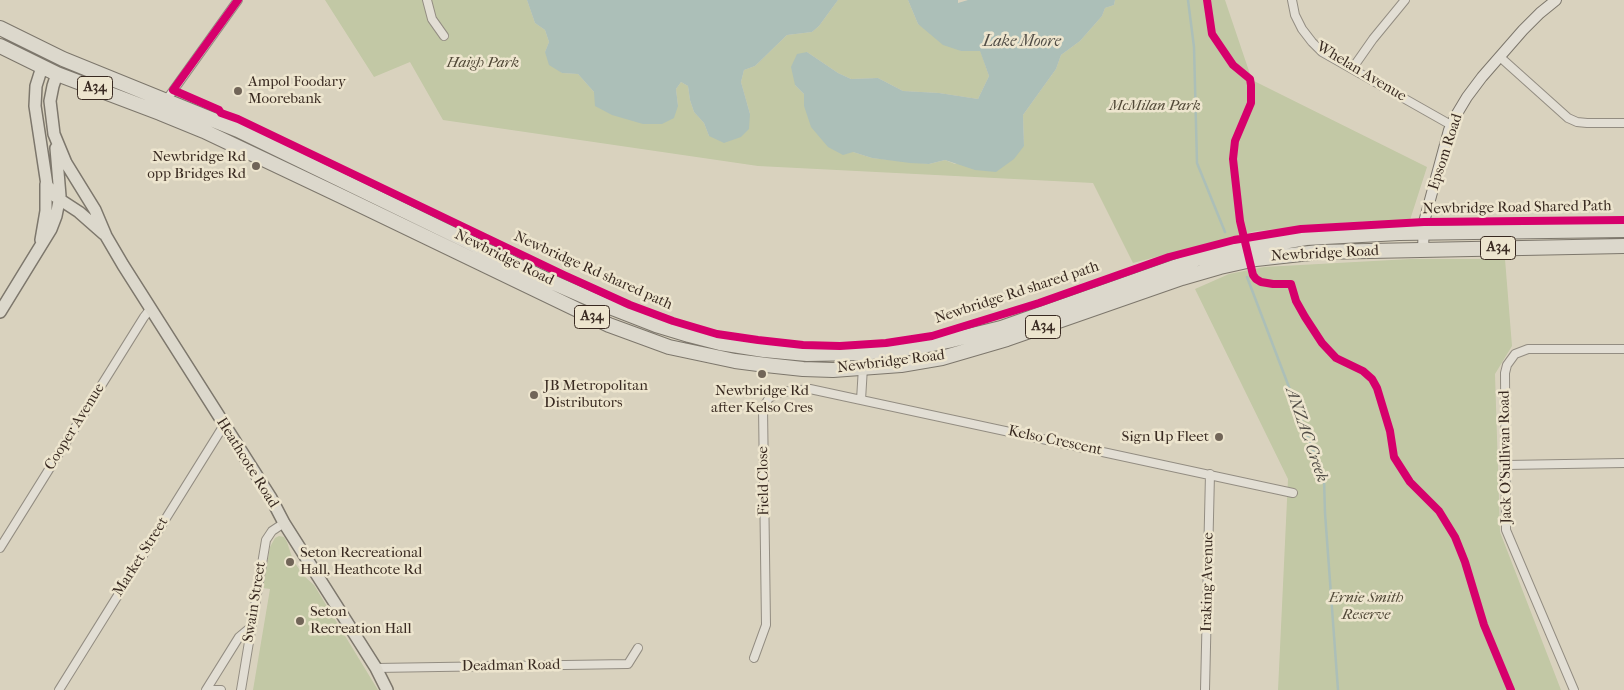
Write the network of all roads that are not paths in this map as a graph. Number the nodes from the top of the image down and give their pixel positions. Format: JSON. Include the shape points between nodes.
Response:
{"nodes":[{"id":1,"x":238,"y":0,"type":"edge"},
{"id":2,"x":428,"y":0,"type":"edge"},
{"id":3,"x":1292,"y":0,"type":"edge"},
{"id":4,"x":1406,"y":0,"type":"edge"},
{"id":5,"x":1556,"y":0,"type":"edge"},
{"id":6,"x":0,"y":28,"type":"edge"},
{"id":7,"x":444,"y":36,"type":"dead end"},
{"id":8,"x":0,"y":46,"type":"edge"},
{"id":9,"x":1500,"y":57,"type":"junction"},
{"id":10,"x":60,"y":58,"type":"junction"},
{"id":11,"x":42,"y":67,"type":"junction"},
{"id":12,"x":1352,"y":69,"type":"junction"},
{"id":13,"x":57,"y":74,"type":"junction"},
{"id":14,"x":163,"y":107,"type":"junction"},
{"id":15,"x":1624,"y":123,"type":"edge"},
{"id":16,"x":1451,"y":125,"type":"junction"},
{"id":17,"x":54,"y":134,"type":"junction"},
{"id":18,"x":46,"y":180,"type":"junction"},
{"id":19,"x":58,"y":195,"type":"junction"},
{"id":20,"x":91,"y":203,"type":"junction"},
{"id":21,"x":71,"y":206,"type":"junction"},
{"id":22,"x":47,"y":208,"type":"junction"},
{"id":23,"x":56,"y":216,"type":"junction"},
{"id":24,"x":1624,"y":230,"type":"edge"},
{"id":25,"x":1423,"y":233,"type":"junction"},
{"id":26,"x":106,"y":236,"type":"junction"},
{"id":27,"x":1624,"y":246,"type":"edge"},
{"id":28,"x":39,"y":248,"type":"junction"},
{"id":29,"x":1423,"y":250,"type":"junction"},
{"id":30,"x":1253,"y":253,"type":"junction"},
{"id":31,"x":1218,"y":260,"type":"junction"},
{"id":32,"x":151,"y":308,"type":"junction"},
{"id":33,"x":0,"y":312,"type":"edge"},
{"id":34,"x":1624,"y":349,"type":"edge"},
{"id":35,"x":862,"y":353,"type":"junction"},
{"id":36,"x":863,"y":368,"type":"junction"},
{"id":37,"x":861,"y":400,"type":"junction"},
{"id":38,"x":224,"y":425,"type":"junction"},
{"id":39,"x":1624,"y":463,"type":"edge"},
{"id":40,"x":1506,"y":465,"type":"junction"},
{"id":41,"x":1210,"y":474,"type":"junction"},
{"id":42,"x":1293,"y":493,"type":"dead end"},
{"id":43,"x":284,"y":522,"type":"junction"},
{"id":44,"x":0,"y":548,"type":"edge"},
{"id":45,"x":251,"y":627,"type":"junction"},
{"id":46,"x":638,"y":648,"type":"dead end"},
{"id":47,"x":754,"y":658,"type":"dead end"},
{"id":48,"x":376,"y":668,"type":"junction"},
{"id":49,"x":59,"y":690,"type":"edge"},
{"id":50,"x":206,"y":690,"type":"edge"},
{"id":51,"x":210,"y":690,"type":"edge"},
{"id":52,"x":221,"y":690,"type":"edge"},
{"id":53,"x":241,"y":690,"type":"edge"},
{"id":54,"x":387,"y":690,"type":"edge"},
{"id":55,"x":1206,"y":690,"type":"edge"},
{"id":56,"x":1574,"y":690,"type":"edge"}],
"edges":[{"from":1,"to":14,"type":"street"},
{"from":2,"to":7,"type":"street","via":[[432,19]]},
{"from":3,"to":12,"type":"street","name":"Whelan Avenue","via":[[1295,15],[1312,42],[1322,52]]},
{"from":4,"to":12,"type":"street"},
{"from":5,"to":9,"type":"street","name":"Epsom Road","via":[[1529,23]]},
{"from":6,"to":10,"type":"highway","name":"Newbridge Road","number":"A34"},
{"from":8,"to":11,"type":"highway","name":"Newbridge Road","number":"A34"},
{"from":9,"to":15,"type":"street","via":[[1568,118],[1587,123]]},
{"from":9,"to":16,"type":"street","name":"Epsom Road","via":[[1467,97]]},
{"from":10,"to":11,"type":"highway","via":[[48,60]]},
{"from":10,"to":13,"type":"highway","name":"Heathcote Road"},
{"from":10,"to":14,"type":"highway","name":"Newbridge Road","number":"A34"},
{"from":11,"to":13,"type":"highway","name":"Newbridge Road","number":"A34"},
{"from":11,"to":18,"type":"main road","name":"Heathcote Road","via":[[35,95]]},
{"from":12,"to":16,"type":"street","name":"Whelan Avenue"},
{"from":13,"to":14,"type":"highway","name":"Newbridge Road","number":"A34"},
{"from":13,"to":17,"type":"main road","name":"Heathcote Road","via":[[50,101]]},
{"from":14,"to":35,"type":"highway","name":"Newbridge Road","number":"A34","via":[[238,130],[545,279],[640,320],[749,348],[807,354]]},
{"from":14,"to":36,"type":"highway","name":"Newbridge Road","number":"A34","via":[[564,304],[640,337],[735,362],[803,370]]},
{"from":16,"to":25,"type":"street","name":"Epsom Road"},
{"from":17,"to":19,"type":"main road"},
{"from":17,"to":20,"type":"main road","name":"Heathcote Road","via":[[66,163]]},
{"from":18,"to":19,"type":"main road","name":"Heathcote Road","via":[[49,188]]},
{"from":18,"to":22,"type":"main road"},
{"from":19,"to":20,"type":"main road","via":[[69,191],[79,193]]},
{"from":19,"to":21,"type":"main road","name":"Heathcote Road"},
{"from":19,"to":22,"type":"main road","via":[[50,198]]},
{"from":19,"to":23,"type":"main road"},
{"from":20,"to":26,"type":"main road","name":"Heathcote Road"},
{"from":21,"to":23,"type":"main road"},
{"from":21,"to":26,"type":"main road","name":"Heathcote Road"},
{"from":22,"to":28,"type":"main road"},
{"from":23,"to":28,"type":"main road"},
{"from":24,"to":25,"type":"highway","name":"Newbridge Road","number":"A34"},
{"from":25,"to":29,"type":"street","name":"Epsom Road"},
{"from":25,"to":30,"type":"highway","name":"Newbridge Road","number":"A34","via":[[1306,238]]},
{"from":26,"to":32,"type":"main road","name":"Heathcote Road"},
{"from":27,"to":29,"type":"highway","name":"Newbridge Road","number":"A34"},
{"from":28,"to":33,"type":"main road"},
{"from":29,"to":30,"type":"highway","name":"Newbridge Road","number":"A34"},
{"from":30,"to":31,"type":"highway","name":"Newbridge Road","number":"A34"},
{"from":31,"to":35,"type":"highway","name":"Newbridge Road","number":"A34","via":[[1170,268],[985,333],[918,347]]},
{"from":31,"to":36,"type":"highway","name":"Newbridge Road","number":"A34","via":[[1182,278],[974,350],[901,365]]},
{"from":32,"to":38,"type":"main road","name":"Heathcote Road"},
{"from":32,"to":44,"type":"street","name":"Cooper Avenue"},
{"from":34,"to":40,"type":"street","name":"Jack O'Sullivan Road","via":[[1528,350],[1515,354],[1505,373]]},
{"from":35,"to":36,"type":"street"},
{"from":36,"to":37,"type":"street"},
{"from":37,"to":41,"type":"street","name":"Kelso Crescent"},
{"from":37,"to":47,"type":"street","name":"Field Close","via":[[810,389],[781,392],[769,398],[763,408],[766,625]]},
{"from":38,"to":43,"type":"main road","name":"Heathcote Road"},
{"from":38,"to":49,"type":"street","name":"Market Street"},
{"from":39,"to":40,"type":"street"},
{"from":40,"to":56,"type":"street","name":"Jack O'Sullivan Road","via":[[1506,530]]},
{"from":41,"to":42,"type":"street","name":"Kelso Crescent"},
{"from":41,"to":55,"type":"street","name":"Iraking Avenue"},
{"from":43,"to":45,"type":"street","name":"Swain Street","via":[[266,540]]},
{"from":43,"to":48,"type":"main road","name":"Heathcote Road"},
{"from":45,"to":50,"type":"street","via":[[239,637]]},
{"from":45,"to":53,"type":"street","name":"Swain Street"},
{"from":46,"to":48,"type":"street","name":"Deadman Road","via":[[628,664]]},
{"from":48,"to":54,"type":"main road","name":"Heathcote Road"},
{"from":51,"to":52,"type":"street"}]}
